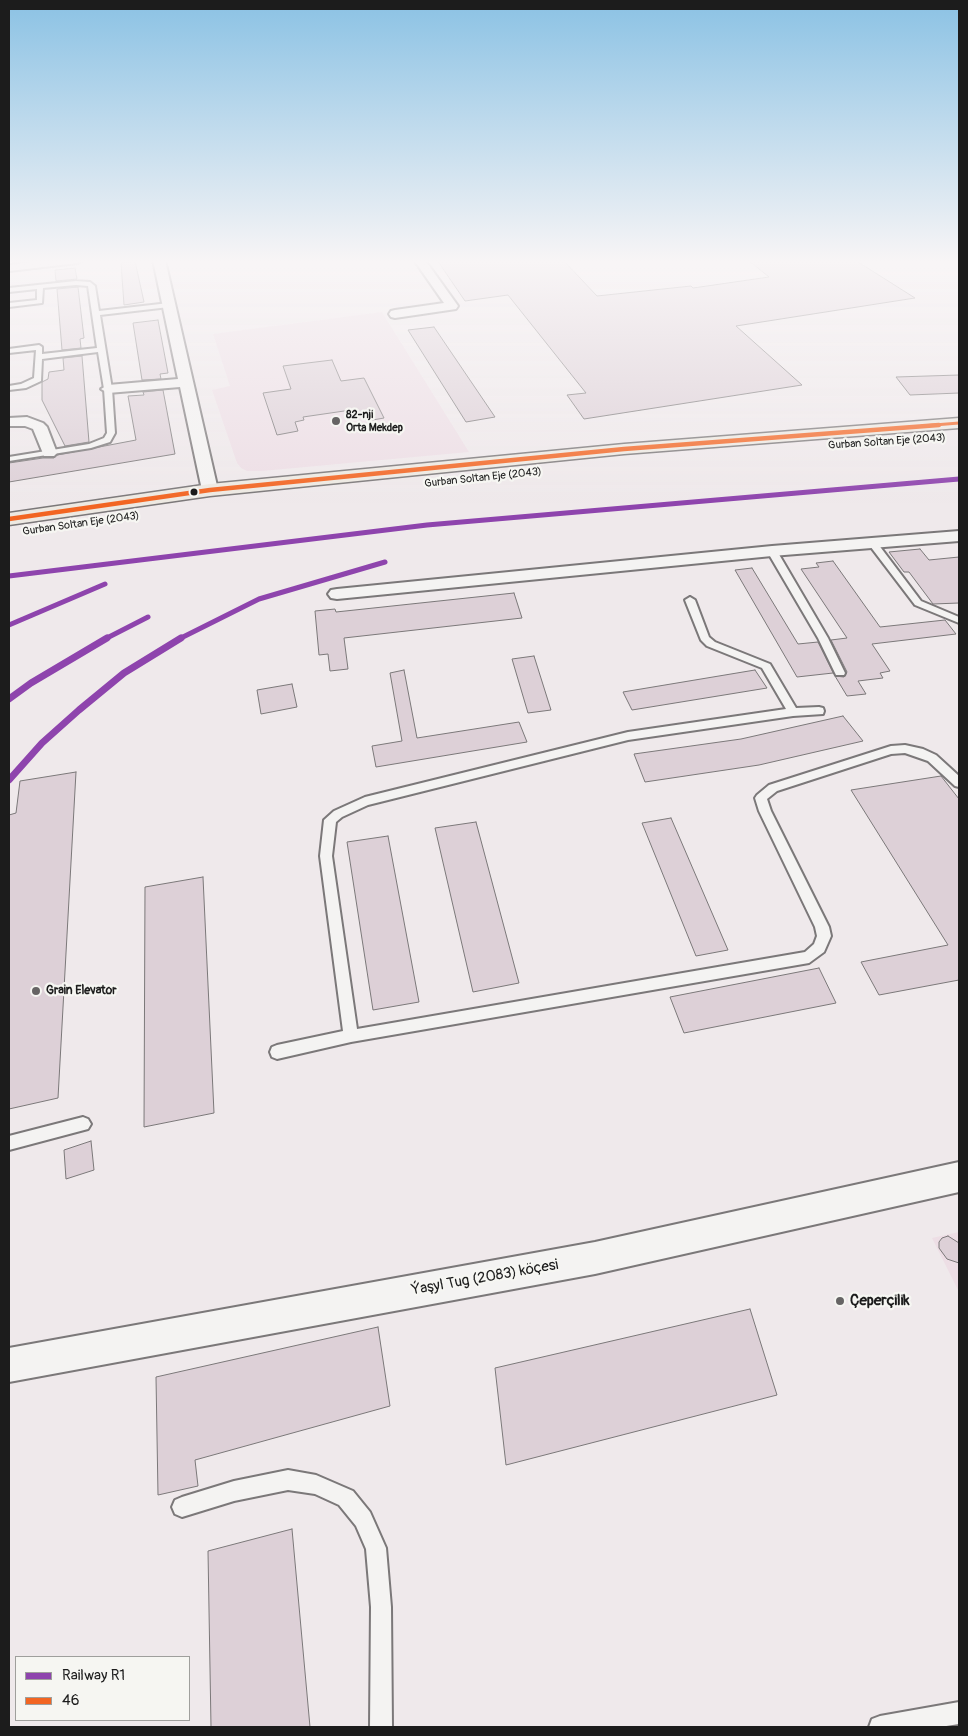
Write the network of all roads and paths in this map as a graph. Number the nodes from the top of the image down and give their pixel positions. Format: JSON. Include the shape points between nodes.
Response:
{"nodes":[{"id":1,"x":99,"y":341,"type":"edge"},
{"id":2,"x":177,"y":341,"type":"edge"},
{"id":3,"x":9,"y":350,"type":"edge"},
{"id":4,"x":100,"y":350,"type":"junction"},
{"id":5,"x":39,"y":357,"type":"junction"},
{"id":6,"x":186,"y":382,"type":"junction"},
{"id":7,"x":9,"y":388,"type":"edge"},
{"id":8,"x":108,"y":389,"type":"junction"},
{"id":9,"x":9,"y":422,"type":"edge"},
{"id":10,"x":959,"y":423,"type":"edge"},
{"id":11,"x":959,"y":437,"type":"edge"},
{"id":12,"x":49,"y":453,"type":"junction"},
{"id":13,"x":9,"y":459,"type":"edge"},
{"id":14,"x":210,"y":490,"type":"junction"},
{"id":15,"x":9,"y":519,"type":"edge"},
{"id":16,"x":9,"y":533,"type":"edge"},
{"id":17,"x":959,"y":536,"type":"edge"},
{"id":18,"x":872,"y":542,"type":"junction"},
{"id":19,"x":772,"y":551,"type":"junction"},
{"id":20,"x":337,"y":594,"type":"dead end"},
{"id":21,"x":690,"y":600,"type":"dead end"},
{"id":22,"x":959,"y":620,"type":"edge"},
{"id":23,"x":840,"y":673,"type":"dead end"},
{"id":24,"x":819,"y":711,"type":"dead end"},
{"id":25,"x":793,"y":712,"type":"junction"},
{"id":26,"x":959,"y":783,"type":"edge"},
{"id":27,"x":351,"y":1036,"type":"junction"},
{"id":28,"x":277,"y":1052,"type":"dead end"},
{"id":29,"x":83,"y":1124,"type":"dead end"},
{"id":30,"x":9,"y":1143,"type":"edge"},
{"id":31,"x":959,"y":1177,"type":"edge"},
{"id":32,"x":9,"y":1365,"type":"edge"},
{"id":33,"x":182,"y":1507,"type":"dead end"},
{"id":34,"x":959,"y":1713,"type":"edge"},
{"id":35,"x":381,"y":1727,"type":"edge"},
{"id":36,"x":880,"y":1727,"type":"edge"}],
"edges":[{"from":1,"to":4,"type":"lane"},
{"from":2,"to":6,"type":"street"},
{"from":3,"to":5,"type":"lane","via":[[39,347]]},
{"from":4,"to":5,"type":"lane"},
{"from":4,"to":8,"type":"lane"},
{"from":5,"to":7,"type":"lane","via":[[38,379]]},
{"from":6,"to":8,"type":"street"},
{"from":6,"to":14,"type":"street"},
{"from":8,"to":12,"type":"lane","via":[[110,436],[91,446]]},
{"from":9,"to":12,"type":"street","via":[[26,421],[38,426]]},
{"from":10,"to":14,"type":"highway","name":"Gurban Soltan Eje (2043)","via":[[624,448]]},
{"from":11,"to":16,"type":"highway","name":"Gurban Soltan Eje (2043)","via":[[602,465],[250,502]]},
{"from":12,"to":13,"type":"lane"},
{"from":14,"to":15,"type":"highway","name":"Gurban Soltan Eje (2043)"},
{"from":17,"to":18,"type":"street"},
{"from":18,"to":19,"type":"street"},
{"from":18,"to":22,"type":"lane","via":[[918,602]]},
{"from":19,"to":20,"type":"street"},
{"from":19,"to":23,"type":"lane"},
{"from":21,"to":25,"type":"lane","via":[[705,638],[711,644],[766,666]]},
{"from":24,"to":25,"type":"lane"},
{"from":25,"to":27,"type":"lane","via":[[628,736],[365,801],[338,814],[330,820],[326,856]]},
{"from":26,"to":27,"type":"lane","via":[[932,758],[905,749],[891,750],[773,788],[761,798],[822,926],[824,936],[819,948],[808,957]]},
{"from":27,"to":28,"type":"lane"},
{"from":29,"to":30,"type":"lane"},
{"from":31,"to":32,"type":"street","name":"Ýaşyl Tug (2083) köçesi","via":[[595,1258]]},
{"from":33,"to":35,"type":"lane","via":[[234,1491],[288,1480],[316,1485],[346,1498],[363,1519],[376,1548]]},
{"from":34,"to":36,"type":"lane"}]}
